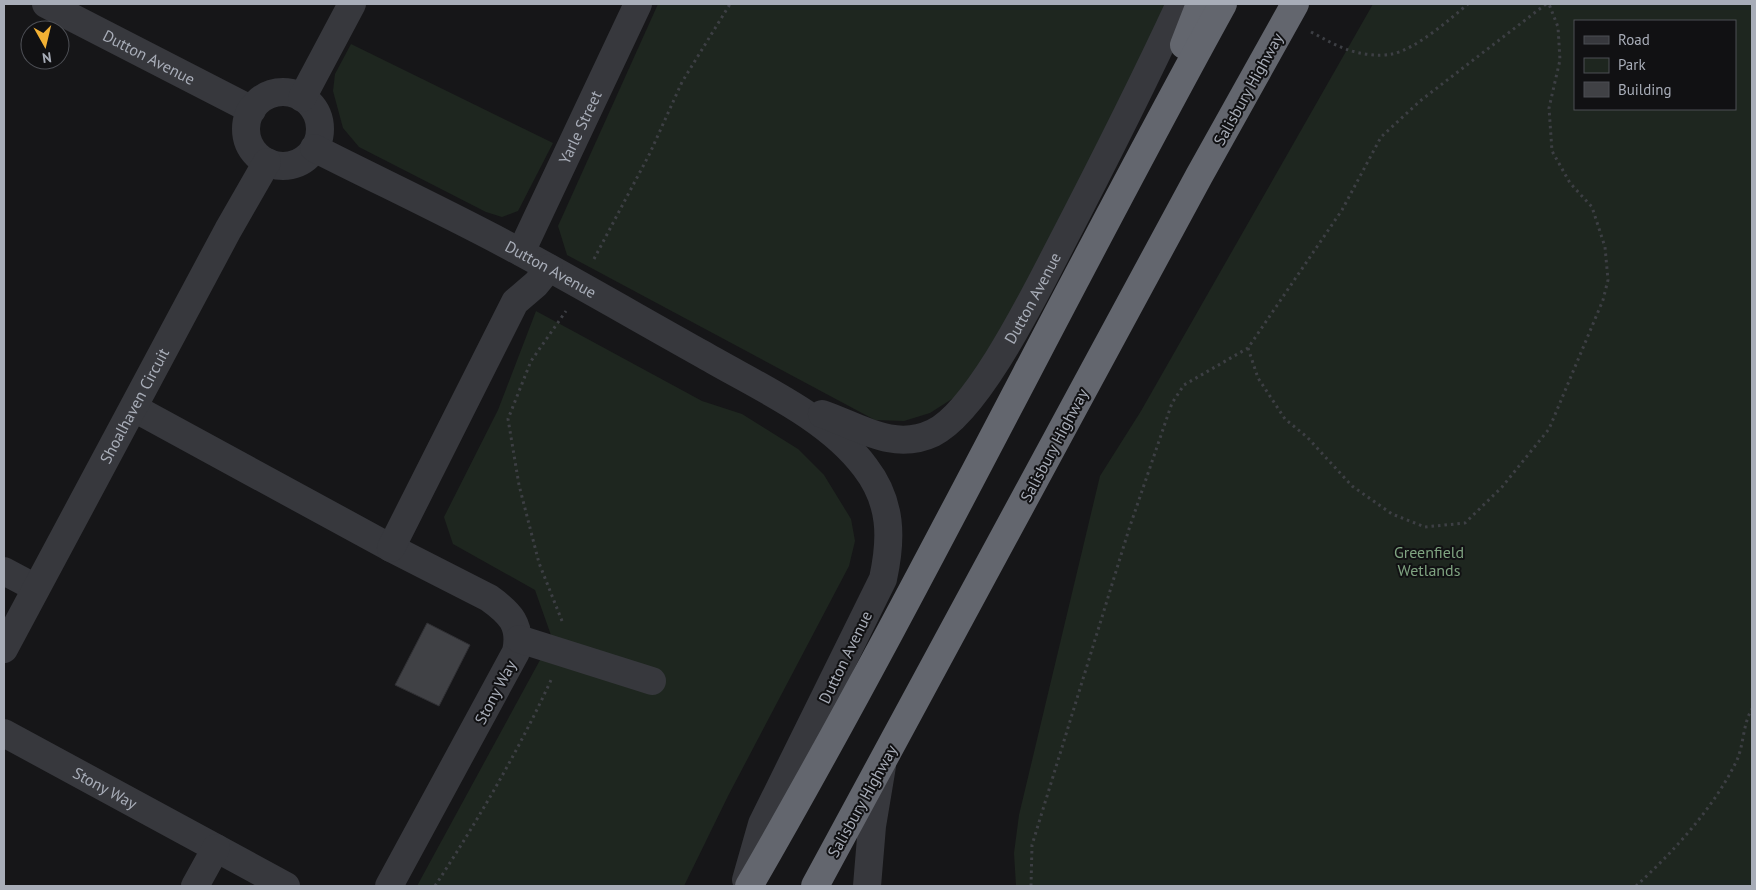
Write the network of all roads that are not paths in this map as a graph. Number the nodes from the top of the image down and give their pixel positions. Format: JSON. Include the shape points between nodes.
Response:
{"nodes":[{"id":1,"x":46,"y":4,"type":"edge"},
{"id":2,"x":352,"y":4,"type":"edge"},
{"id":3,"x":638,"y":4,"type":"edge"},
{"id":4,"x":1180,"y":4,"type":"edge"},
{"id":5,"x":1200,"y":4,"type":"edge"},
{"id":6,"x":1223,"y":4,"type":"edge"},
{"id":7,"x":1291,"y":12,"type":"edge"},
{"id":8,"x":302,"y":98,"type":"junction"},
{"id":9,"x":252,"y":110,"type":"junction"},
{"id":10,"x":1146,"y":145,"type":"junction"},
{"id":11,"x":314,"y":148,"type":"junction"},
{"id":12,"x":267,"y":162,"type":"junction"},
{"id":13,"x":521,"y":252,"type":"junction"},
{"id":14,"x":549,"y":268,"type":"junction"},
{"id":15,"x":783,"y":401,"type":"junction"},
{"id":16,"x":134,"y":408,"type":"junction"},
{"id":17,"x":391,"y":548,"type":"junction"},
{"id":18,"x":4,"y":571,"type":"edge"},
{"id":19,"x":36,"y":588,"type":"junction"},
{"id":20,"x":519,"y":639,"type":"junction"},
{"id":21,"x":4,"y":648,"type":"edge"},
{"id":22,"x":652,"y":681,"type":"dead end"},
{"id":23,"x":4,"y":733,"type":"edge"},
{"id":24,"x":883,"y":762,"type":"junction"},
{"id":25,"x":216,"y":848,"type":"junction"},
{"id":26,"x":195,"y":886,"type":"edge"},
{"id":27,"x":286,"y":886,"type":"edge"},
{"id":28,"x":389,"y":886,"type":"edge"},
{"id":29,"x":744,"y":886,"type":"edge"},
{"id":30,"x":749,"y":886,"type":"edge"},
{"id":31,"x":815,"y":886,"type":"edge"},
{"id":32,"x":868,"y":886,"type":"edge"}],
"edges":[{"from":1,"to":9,"type":"street","name":"Dutton Avenue"},
{"from":2,"to":8,"type":"street"},
{"from":3,"to":13,"type":"street","name":"Yarle Street"},
{"from":4,"to":15,"type":"street","name":"Dutton Avenue","via":[[1128,117],[1021,321],[978,388],[951,422],[932,434],[899,440],[884,439]]},
{"from":5,"to":10,"type":"highway"},
{"from":6,"to":10,"type":"highway"},
{"from":7,"to":24,"type":"highway","name":"Salisbury Highway"},
{"from":8,"to":9,"type":"street","via":[[295,94],[275,93],[258,101]]},
{"from":8,"to":11,"type":"street","via":[[309,103],[320,126]]},
{"from":9,"to":12,"type":"street","via":[[247,117],[248,143],[255,154]]},
{"from":10,"to":30,"type":"highway","via":[[952,517],[818,767]]},
{"from":11,"to":12,"type":"street","via":[[306,158],[294,164],[281,166]]},
{"from":11,"to":13,"type":"street","name":"Dutton Avenue"},
{"from":12,"to":16,"type":"street","name":"Shoalhaven Circuit"},
{"from":13,"to":14,"type":"street","name":"Dutton Avenue"},
{"from":14,"to":15,"type":"street","name":"Dutton Avenue"},
{"from":14,"to":17,"type":"street","via":[[515,302]]},
{"from":15,"to":29,"type":"street","name":"Dutton Avenue","via":[[840,440],[865,467],[885,501],[888,558],[876,597],[762,824]]},
{"from":16,"to":17,"type":"street","name":"Stony Way"},
{"from":16,"to":19,"type":"street","name":"Shoalhaven Circuit"},
{"from":17,"to":20,"type":"street","name":"Stony Way","via":[[489,598],[503,608],[517,628]]},
{"from":18,"to":19,"type":"street"},
{"from":19,"to":21,"type":"street","name":"Shoalhaven Circuit"},
{"from":20,"to":22,"type":"street"},
{"from":20,"to":28,"type":"street","name":"Stony Way","via":[[507,671]]},
{"from":23,"to":25,"type":"street","name":"Stony Way"},
{"from":24,"to":31,"type":"highway","name":"Salisbury Highway"},
{"from":24,"to":32,"type":"street","via":[[872,826]]},
{"from":25,"to":26,"type":"street"},
{"from":25,"to":27,"type":"street","name":"Stony Way"}]}
